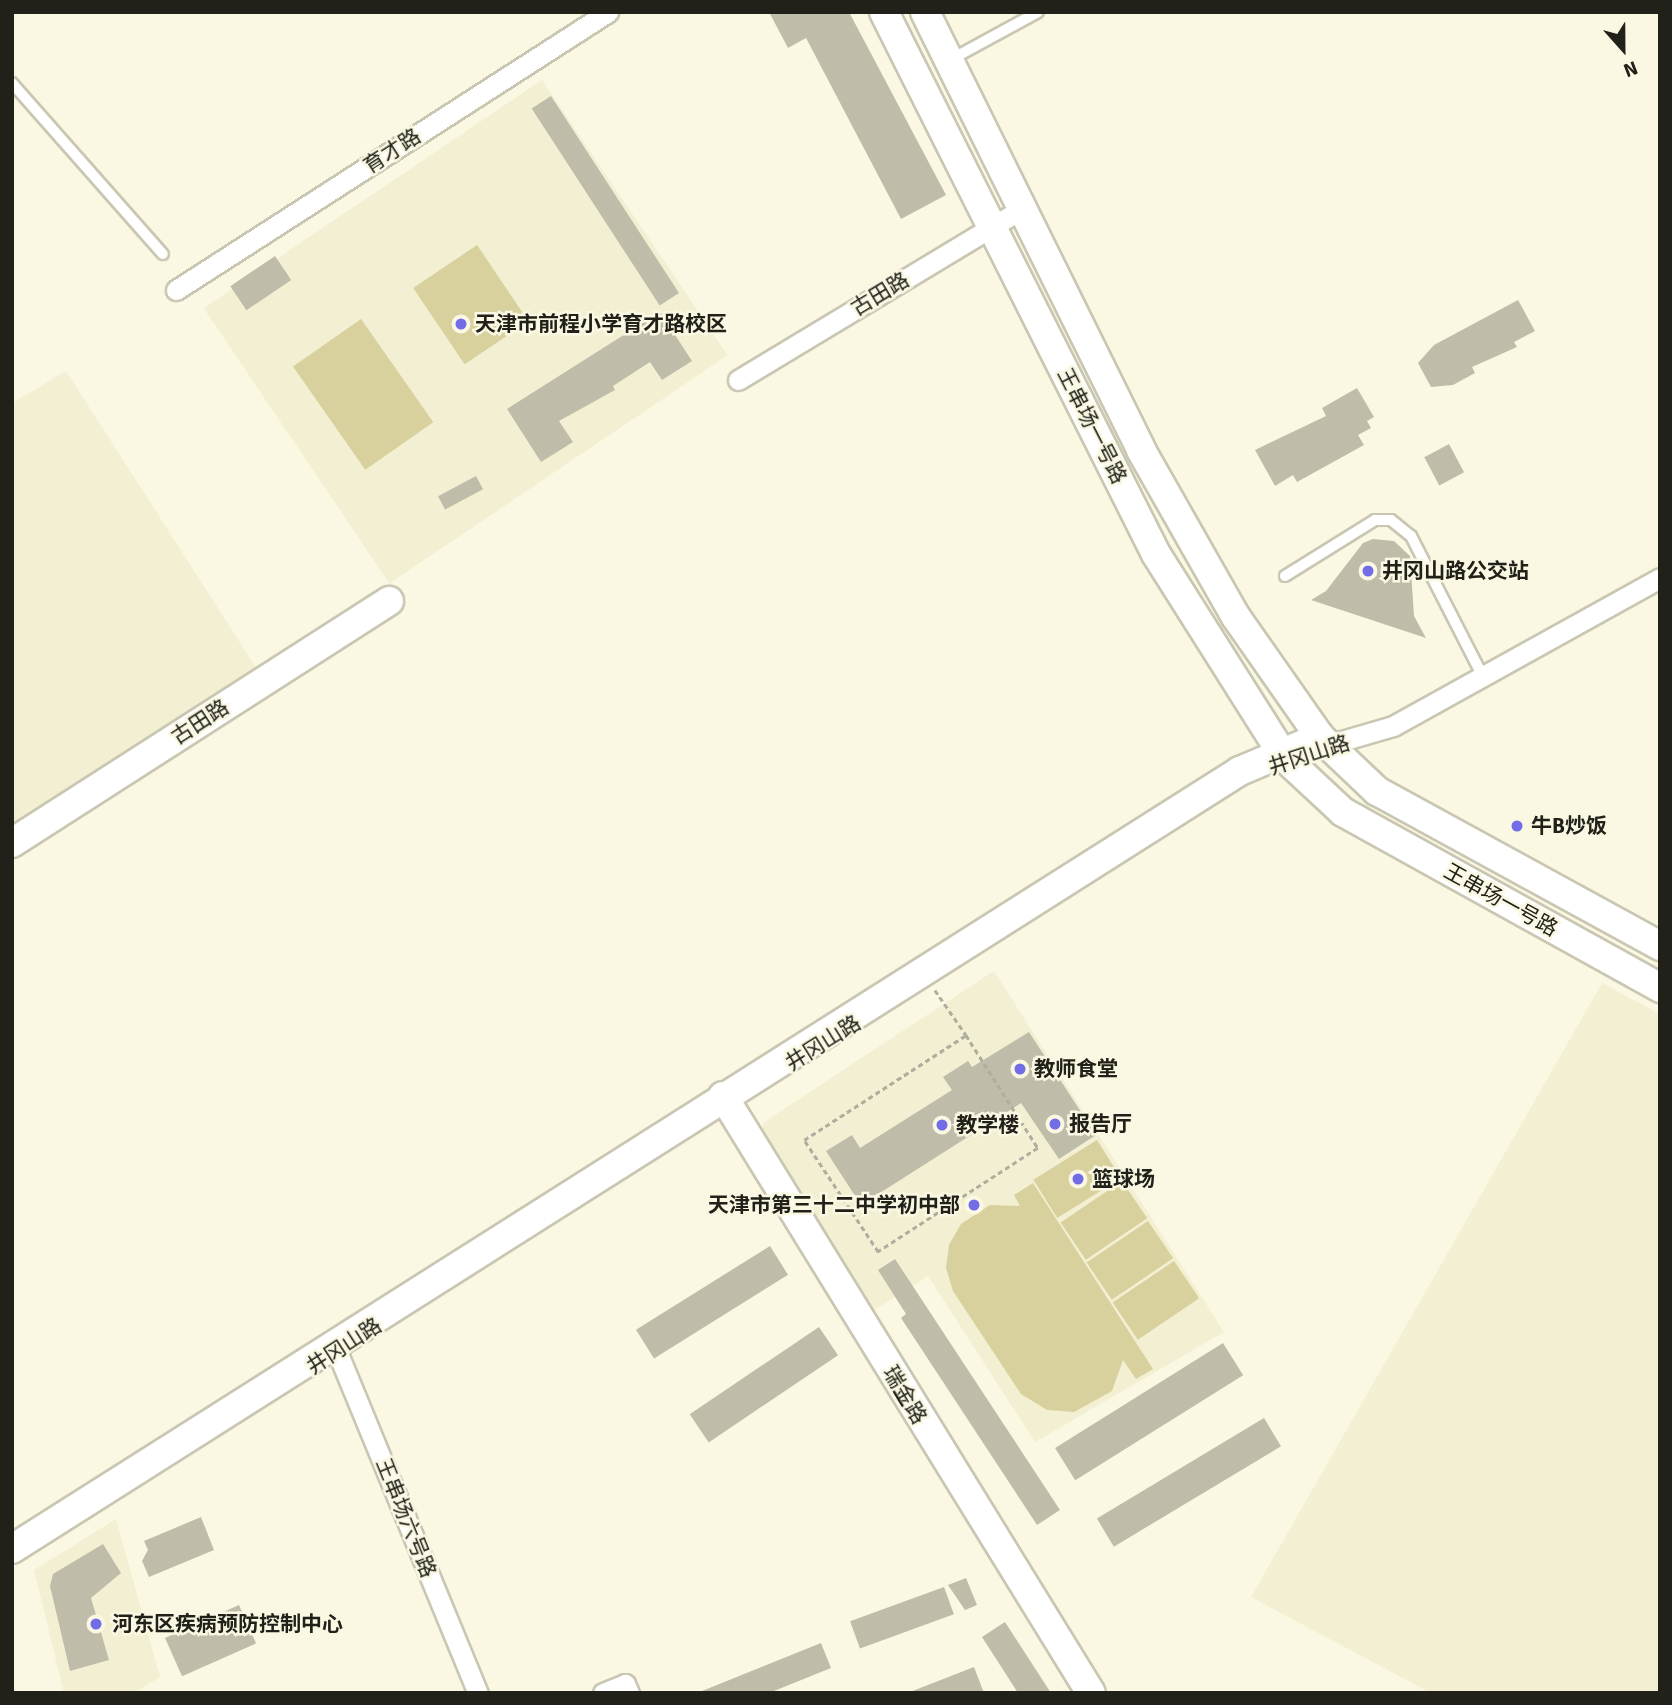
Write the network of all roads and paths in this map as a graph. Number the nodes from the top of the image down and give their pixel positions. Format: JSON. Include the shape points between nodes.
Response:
{"nodes":[{"id":1,"x":608,"y":12,"type":"edge"},
{"id":2,"x":884,"y":12,"type":"edge"},
{"id":3,"x":925,"y":12,"type":"edge"},
{"id":4,"x":1038,"y":12,"type":"edge"},
{"id":5,"x":950,"y":61,"type":"junction"},
{"id":6,"x":12,"y":83,"type":"edge"},
{"id":7,"x":1023,"y":208,"type":"junction"},
{"id":8,"x":992,"y":226,"type":"junction"},
{"id":9,"x":163,"y":254,"type":"dead end"},
{"id":10,"x":176,"y":290,"type":"dead end"},
{"id":11,"x":738,"y":380,"type":"dead end"},
{"id":12,"x":1660,"y":571,"type":"edge"},
{"id":13,"x":1285,"y":576,"type":"dead end"},
{"id":14,"x":1660,"y":578,"type":"edge"},
{"id":15,"x":388,"y":601,"type":"dead end"},
{"id":16,"x":1481,"y":674,"type":"junction"},
{"id":17,"x":1282,"y":681,"type":"dead end"},
{"id":18,"x":1323,"y":741,"type":"junction"},
{"id":19,"x":1282,"y":754,"type":"junction"},
{"id":20,"x":12,"y":842,"type":"edge"},
{"id":21,"x":1660,"y":944,"type":"edge"},
{"id":22,"x":926,"y":977,"type":"junction"},
{"id":23,"x":1660,"y":985,"type":"edge"},
{"id":24,"x":966,"y":1035,"type":"junction"},
{"id":25,"x":725,"y":1099,"type":"junction"},
{"id":26,"x":335,"y":1348,"type":"junction"},
{"id":27,"x":12,"y":1549,"type":"edge"},
{"id":28,"x":12,"y":1559,"type":"edge"},
{"id":29,"x":478,"y":1693,"type":"edge"},
{"id":30,"x":603,"y":1693,"type":"edge"},
{"id":31,"x":629,"y":1693,"type":"edge"},
{"id":32,"x":1091,"y":1693,"type":"edge"}],
"edges":[{"from":1,"to":10,"type":"street","name":"育才路"},
{"from":2,"to":8,"type":"street","name":"王串场一号路"},
{"from":3,"to":5,"type":"street","name":"王串场一号路"},
{"from":4,"to":5,"type":"lane"},
{"from":5,"to":7,"type":"street","name":"王串场一号路"},
{"from":6,"to":9,"type":"lane"},
{"from":7,"to":8,"type":"street","name":"古田路"},
{"from":7,"to":18,"type":"street","name":"王串场一号路","via":[[1141,450],[1192,542],[1236,617]]},
{"from":8,"to":11,"type":"street","name":"古田路"},
{"from":8,"to":19,"type":"street","name":"王串场一号路","via":[[1156,554]]},
{"from":12,"to":16,"type":"street","name":"井冈山路"},
{"from":13,"to":16,"type":"lane","via":[[1375,520],[1391,520],[1411,536]]},
{"from":14,"to":16,"type":"street","name":"井冈山路"},
{"from":15,"to":20,"type":"street","name":"古田路"},
{"from":16,"to":18,"type":"street","name":"井冈山路","via":[[1392,726]]},
{"from":17,"to":18,"type":"street","name":"王串场一号路"},
{"from":18,"to":19,"type":"street","name":"井冈山路"},
{"from":18,"to":21,"type":"street","name":"王串场一号路","via":[[1377,791]]},
{"from":19,"to":22,"type":"street","name":"井冈山路"},
{"from":19,"to":23,"type":"street","name":"王串场一号路","via":[[1343,812]]},
{"from":19,"to":25,"type":"street","name":"井冈山路"},
{"from":22,"to":24,"type":"path"},
{"from":22,"to":25,"type":"street","name":"井冈山路"},
{"from":24,"to":24,"type":"path","via":[[1038,1148],[878,1252],[804,1140]]},
{"from":25,"to":26,"type":"street","name":"井冈山路"},
{"from":25,"to":32,"type":"street","name":"瑞金路"},
{"from":26,"to":27,"type":"street","name":"井冈山路"},
{"from":26,"to":28,"type":"street","name":"井冈山路"},
{"from":26,"to":29,"type":"street","name":"王串场六号路"},
{"from":30,"to":31,"type":"street","via":[[625,1684]]}]}
